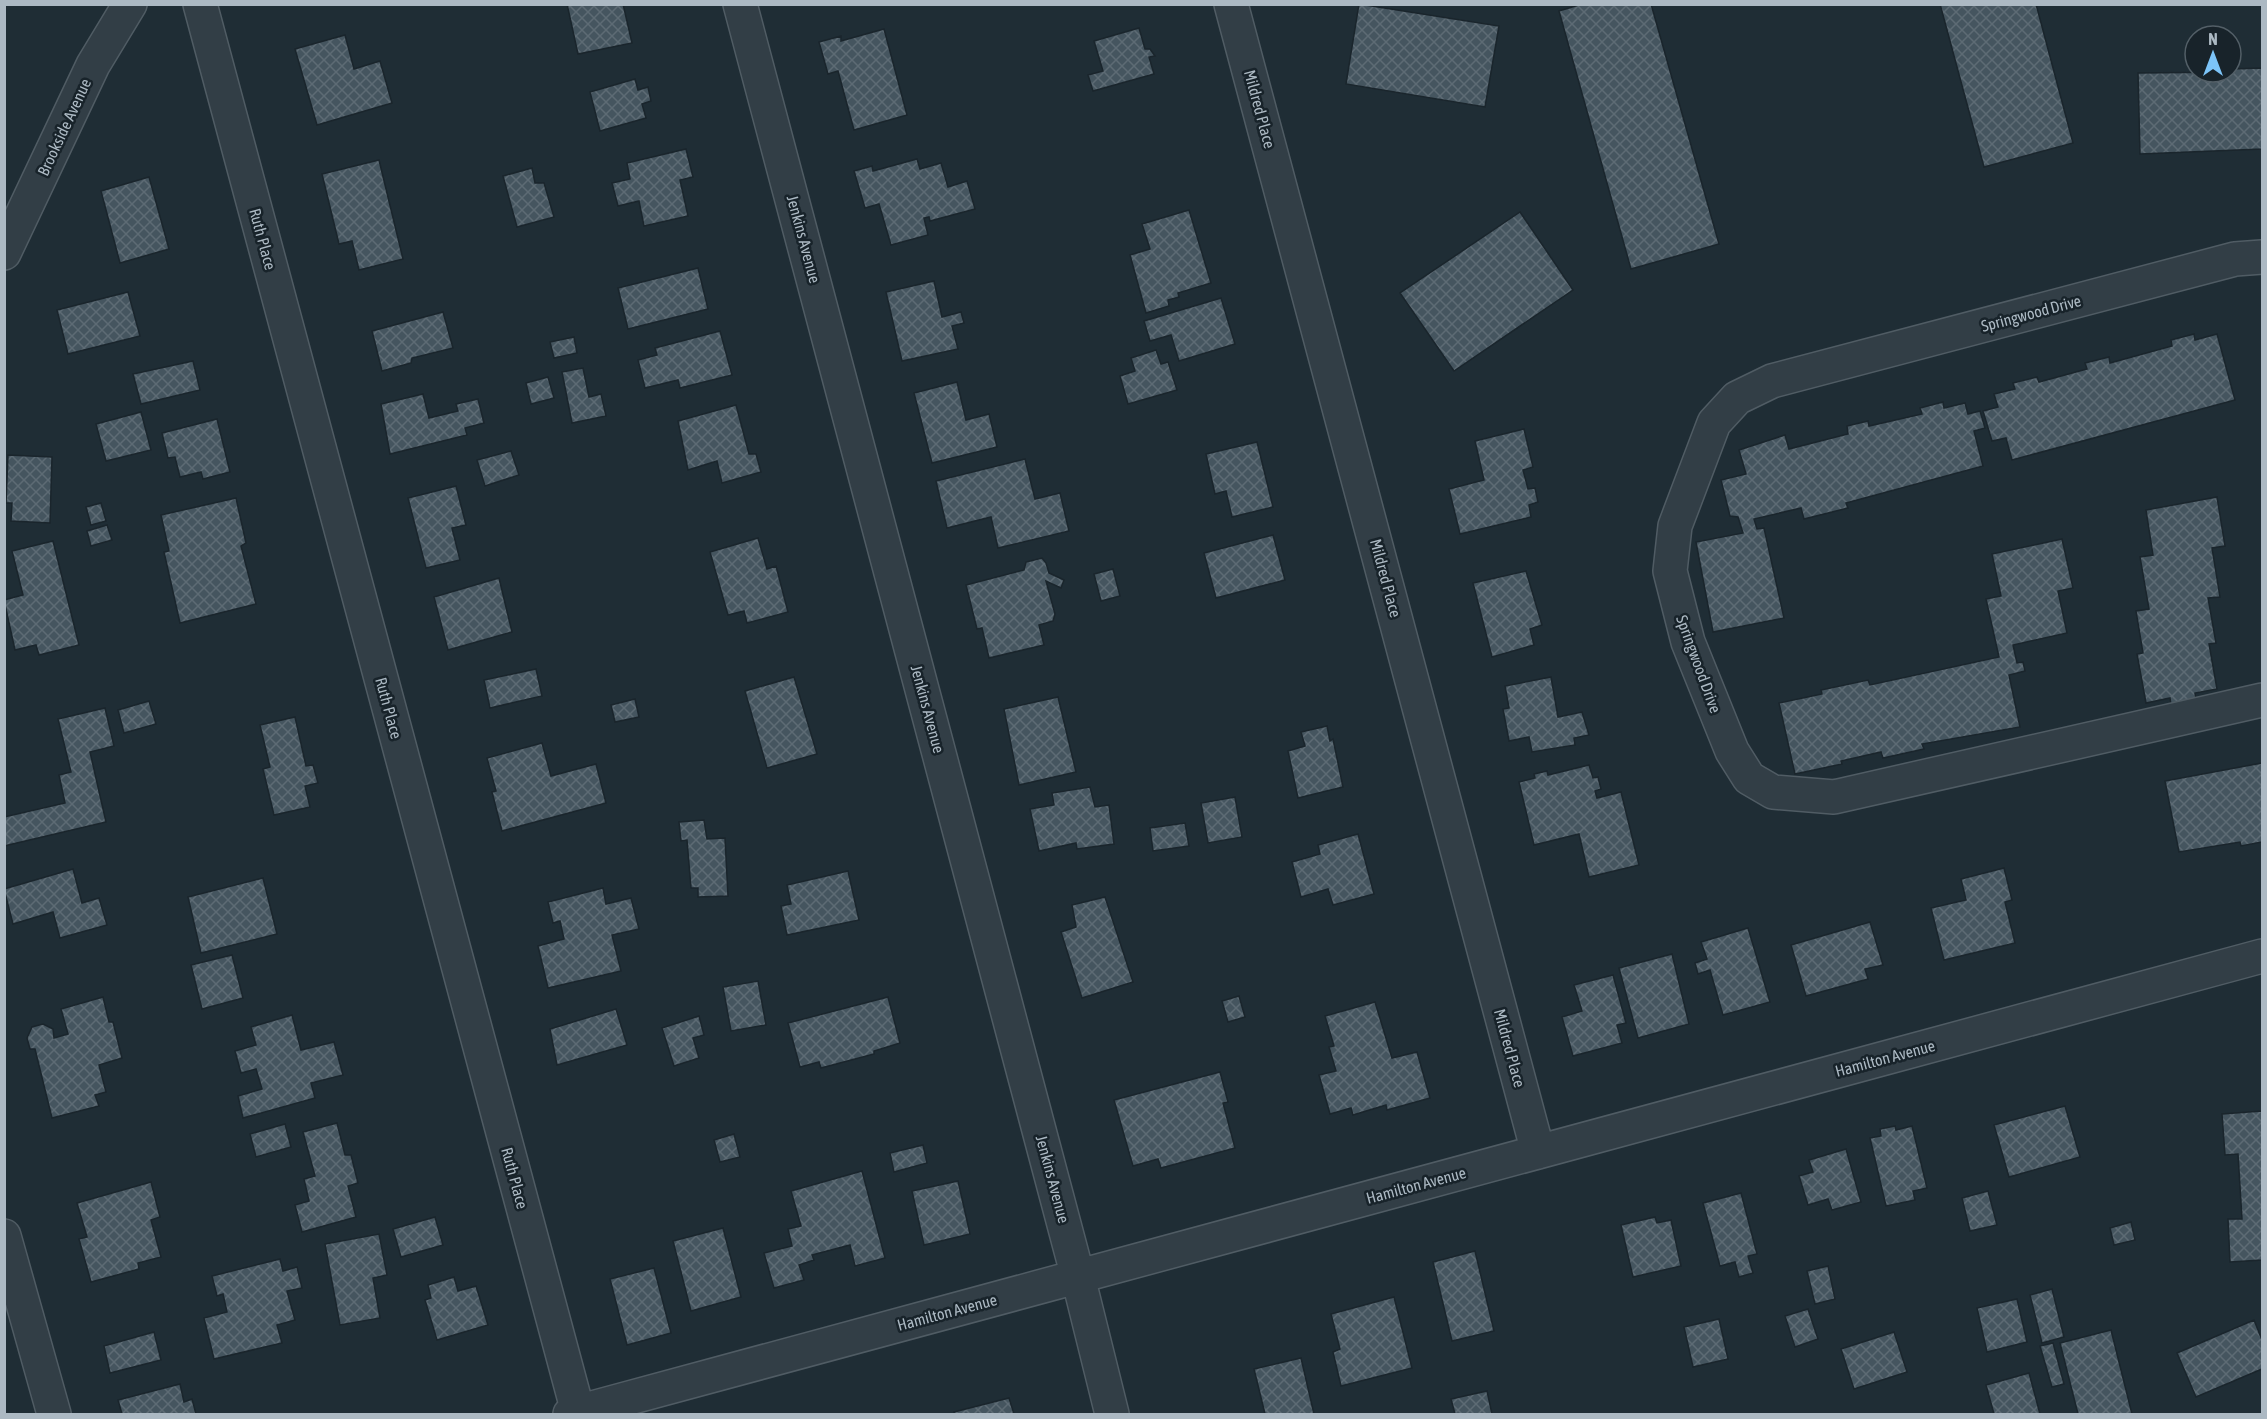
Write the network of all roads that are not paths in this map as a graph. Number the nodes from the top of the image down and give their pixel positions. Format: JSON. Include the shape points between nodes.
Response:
{"nodes":[{"id":1,"x":130,"y":4,"type":"edge"},
{"id":2,"x":200,"y":4,"type":"edge"},
{"id":3,"x":740,"y":4,"type":"edge"},
{"id":4,"x":1232,"y":4,"type":"edge"},
{"id":5,"x":4,"y":253,"type":"edge"},
{"id":6,"x":2262,"y":257,"type":"edge"},
{"id":7,"x":2262,"y":700,"type":"edge"},
{"id":8,"x":2262,"y":956,"type":"edge"},
{"id":9,"x":1538,"y":1152,"type":"junction"},
{"id":10,"x":4,"y":1236,"type":"edge"},
{"id":11,"x":1078,"y":1277,"type":"junction"},
{"id":12,"x":574,"y":1413,"type":"edge"},
{"id":13,"x":54,"y":1414,"type":"edge"},
{"id":14,"x":1112,"y":1414,"type":"edge"}],
"edges":[{"from":1,"to":5,"type":"street","name":"Brookside Avenue","via":[[93,65]]},
{"from":2,"to":12,"type":"street","name":"Ruth Place"},
{"from":3,"to":11,"type":"street","name":"Jenkins Avenue"},
{"from":4,"to":9,"type":"street","name":"Mildred Place"},
{"from":6,"to":7,"type":"street","name":"Springwood Drive","via":[[2235,259],[1772,381],[1737,398],[1714,423],[1675,526],[1670,571],[1688,642],[1732,751],[1749,778],[1773,792],[1834,797]]},
{"from":8,"to":9,"type":"street","name":"Hamilton Avenue"},
{"from":9,"to":11,"type":"street","name":"Hamilton Avenue"},
{"from":10,"to":13,"type":"street"},
{"from":11,"to":12,"type":"street","name":"Hamilton Avenue"},
{"from":11,"to":14,"type":"street","name":"Jenkins Avenue"}]}
